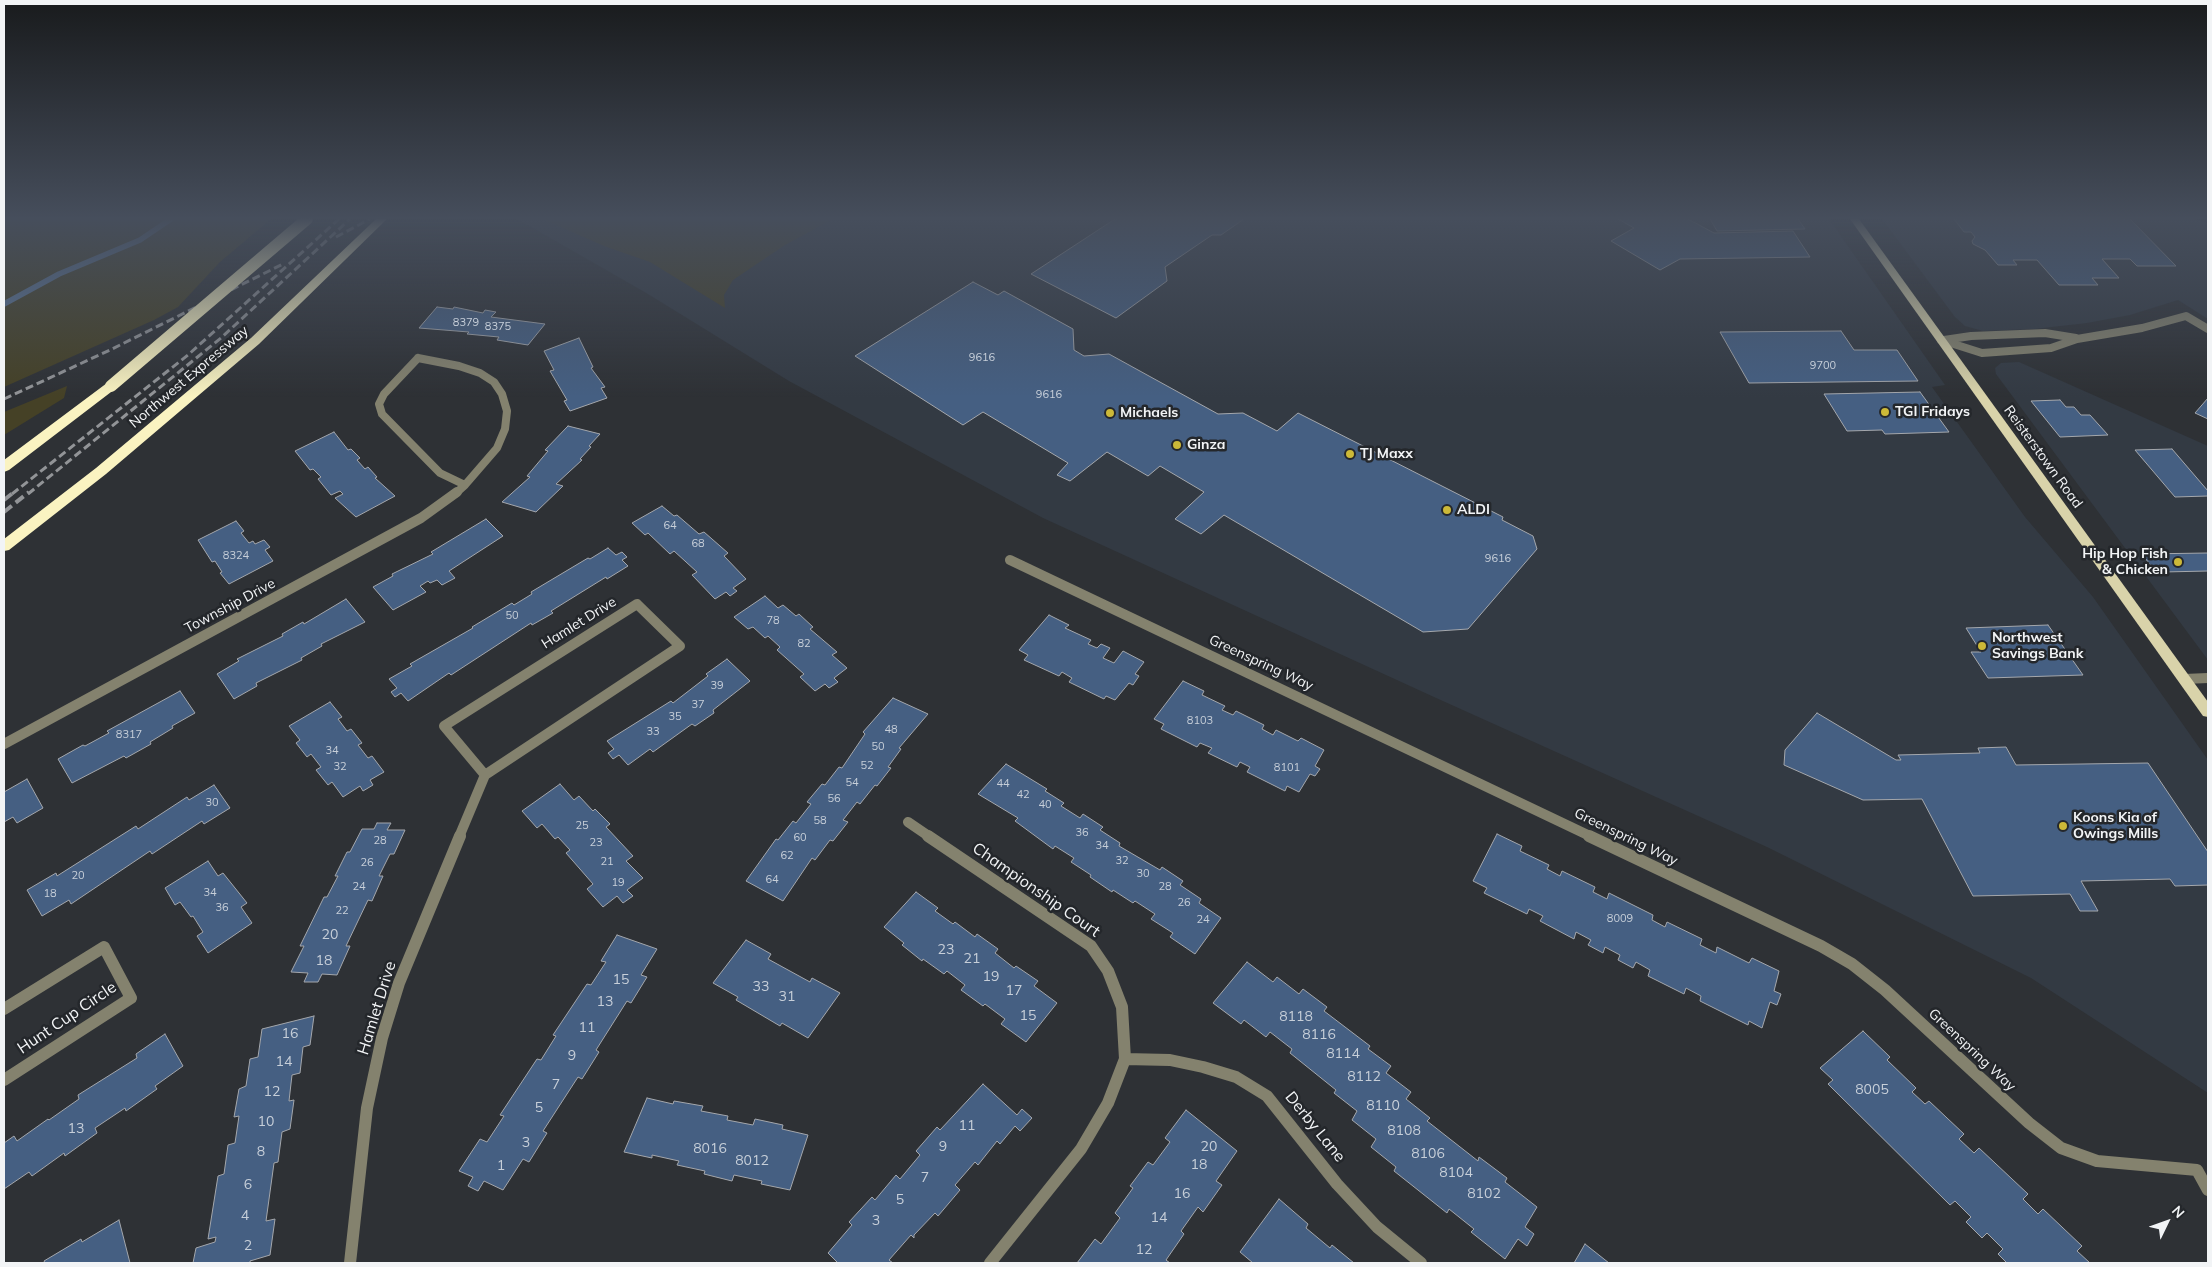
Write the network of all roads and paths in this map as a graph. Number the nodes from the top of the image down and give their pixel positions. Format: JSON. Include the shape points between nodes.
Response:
{"nodes":[{"id":1,"x":238,"y":278,"type":"edge"},
{"id":2,"x":323,"y":278,"type":"edge"},
{"id":3,"x":1896,"y":278,"type":"edge"},
{"id":4,"x":2208,"y":329,"type":"edge"},
{"id":5,"x":2077,"y":339,"type":"junction"},
{"id":6,"x":1940,"y":340,"type":"junction"},
{"id":7,"x":4,"y":467,"type":"edge"},
{"id":8,"x":465,"y":485,"type":"junction"},
{"id":9,"x":4,"y":546,"type":"edge"},
{"id":10,"x":1010,"y":560,"type":"dead end"},
{"id":11,"x":2208,"y":678,"type":"edge"},
{"id":12,"x":2184,"y":679,"type":"junction"},
{"id":13,"x":2208,"y":712,"type":"edge"},
{"id":14,"x":4,"y":744,"type":"edge"},
{"id":15,"x":485,"y":775,"type":"junction"},
{"id":16,"x":908,"y":822,"type":"dead end"},
{"id":17,"x":4,"y":1009,"type":"edge"},
{"id":18,"x":1125,"y":1059,"type":"junction"},
{"id":19,"x":4,"y":1080,"type":"edge"},
{"id":20,"x":2208,"y":1190,"type":"edge"},
{"id":21,"x":350,"y":1263,"type":"edge"},
{"id":22,"x":990,"y":1263,"type":"edge"},
{"id":23,"x":1421,"y":1263,"type":"edge"}],
"edges":[{"from":1,"to":7,"type":"highway","bridge":true,"via":[[111,386]]},
{"from":2,"to":9,"type":"highway","name":"Northwest Expressway","via":[[255,341],[101,472]]},
{"from":3,"to":6,"type":"main road","name":"Reisterstown Road"},
{"from":4,"to":5,"type":"street","via":[[2186,316],[2142,328]]},
{"from":5,"to":6,"type":"street","via":[[2045,332]]},
{"from":5,"to":6,"type":"street","via":[[2051,348],[1982,353]]},
{"from":6,"to":12,"type":"main road","name":"Reisterstown Road"},
{"from":8,"to":8,"type":"street","name":"Township Drive","via":[[500,442],[507,411],[502,394],[494,382],[480,373],[418,358],[384,394],[379,404],[382,414],[440,473]]},
{"from":8,"to":14,"type":"street","name":"Township Drive","via":[[421,518]]},
{"from":10,"to":20,"type":"street","name":"Greenspring Way","via":[[1821,946],[1852,964],[1885,990],[2029,1123],[2061,1148],[2097,1161],[2197,1170]]},
{"from":11,"to":12,"type":"street"},
{"from":12,"to":13,"type":"main road","name":"Reisterstown Road"},
{"from":15,"to":15,"type":"street","name":"Hamlet Drive","via":[[648,667],[680,646],[637,604],[444,726]]},
{"from":15,"to":21,"type":"street","name":"Hamlet Drive","via":[[399,983],[382,1038],[367,1108]]},
{"from":16,"to":18,"type":"street","name":"Championship Court","via":[[1091,946],[1108,971],[1122,1007]]},
{"from":17,"to":19,"type":"street","name":"Hunt Cup Circle","via":[[104,947],[131,998]]},
{"from":18,"to":22,"type":"street","name":"Championship Court","via":[[1108,1104],[1082,1149]]},
{"from":18,"to":23,"type":"street","name":"Derby Lane","via":[[1170,1060],[1203,1067],[1236,1078],[1267,1096],[1350,1198],[1377,1227]]}]}
